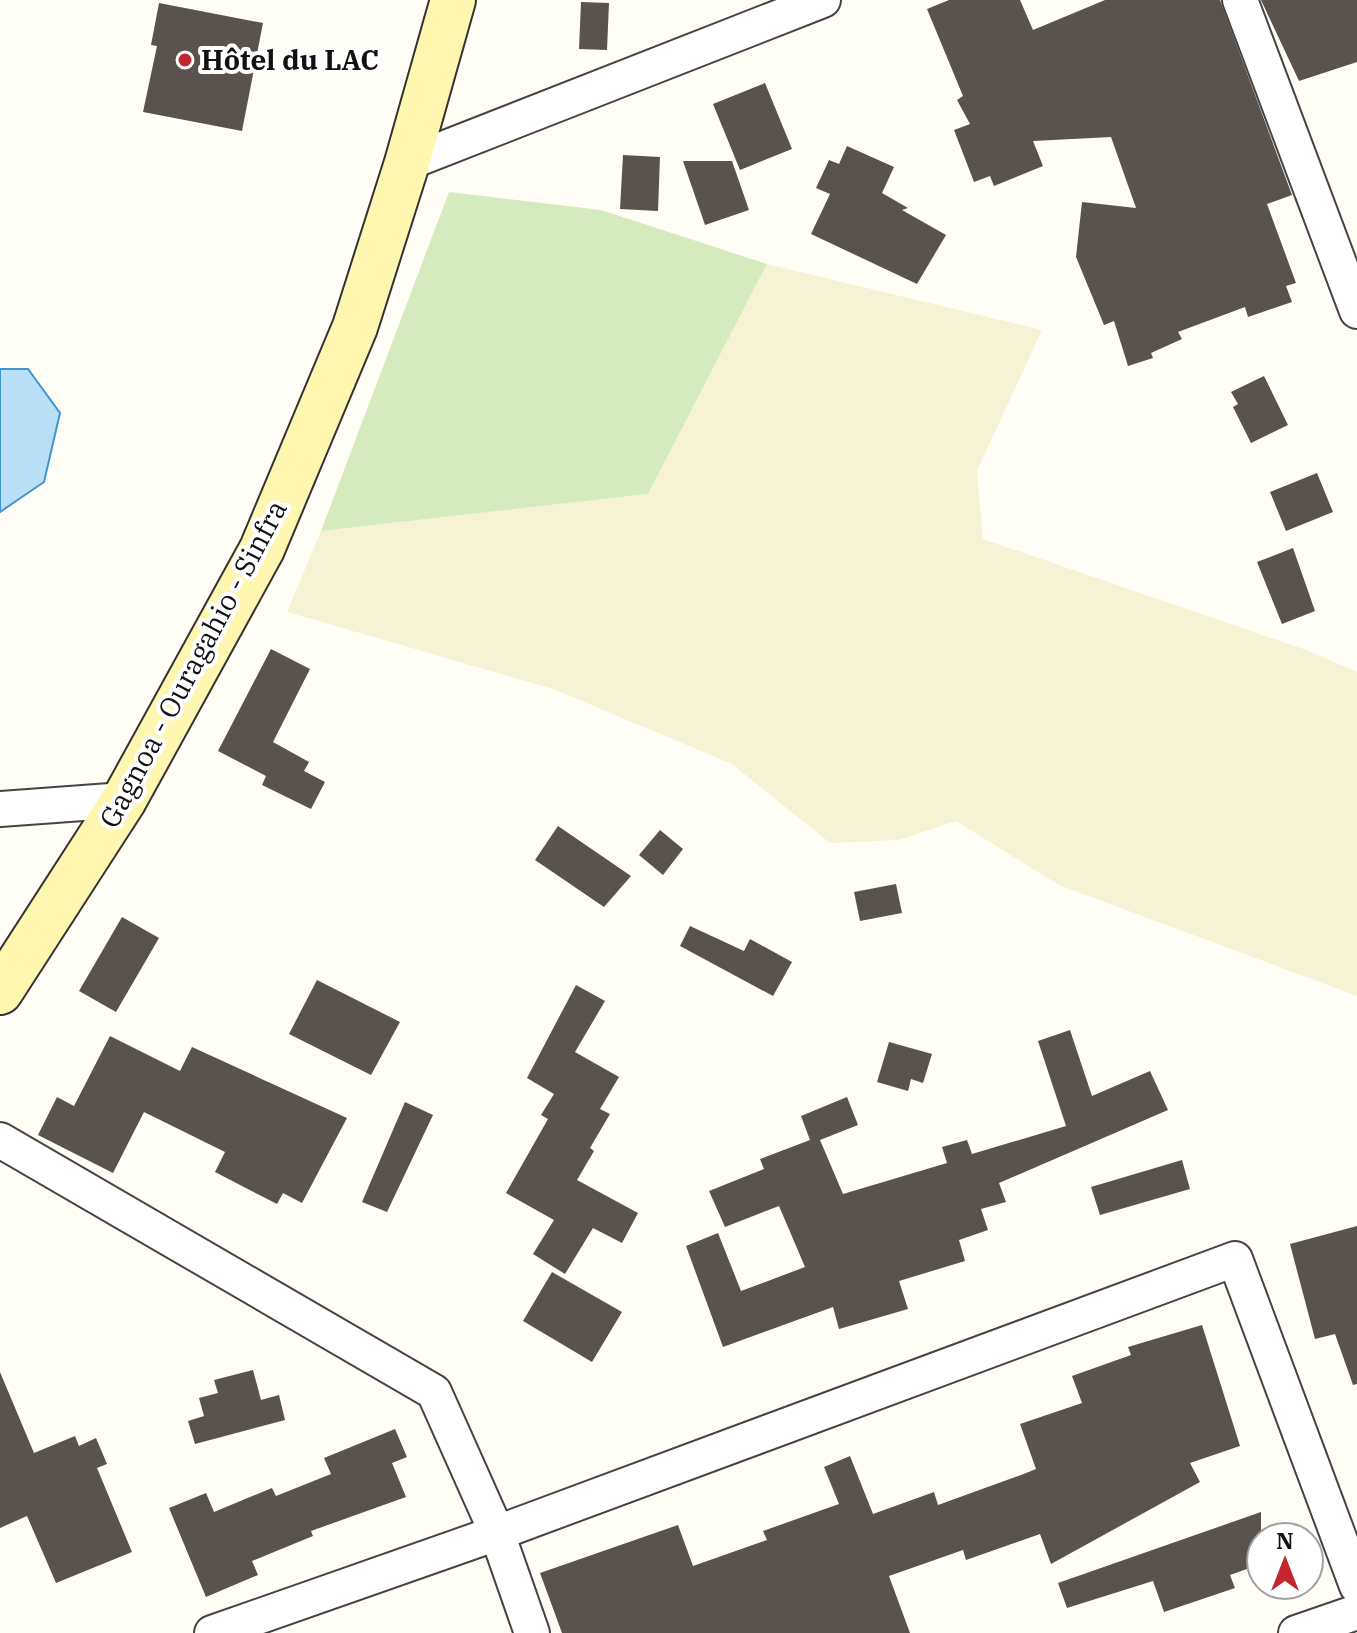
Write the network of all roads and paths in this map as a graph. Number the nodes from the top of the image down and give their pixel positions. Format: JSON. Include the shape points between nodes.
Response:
{"nodes":[{"id":1,"x":823,"y":0,"type":"edge"},
{"id":2,"x":1240,"y":0,"type":"edge"},
{"id":3,"x":446,"y":3,"type":"edge"},
{"id":4,"x":407,"y":163,"type":"junction"},
{"id":5,"x":1357,"y":311,"type":"edge"},
{"id":6,"x":124,"y":800,"type":"junction"},
{"id":7,"x":0,"y":809,"type":"edge"},
{"id":8,"x":0,"y":992,"type":"edge"},
{"id":9,"x":0,"y":1140,"type":"edge"},
{"id":10,"x":497,"y":1533,"type":"junction"},
{"id":11,"x":1357,"y":1586,"type":"edge"},
{"id":12,"x":1357,"y":1612,"type":"edge"},
{"id":13,"x":212,"y":1633,"type":"edge"},
{"id":14,"x":532,"y":1633,"type":"edge"},
{"id":15,"x":1296,"y":1633,"type":"edge"}],
"edges":[{"from":1,"to":4,"type":"street"},
{"from":2,"to":5,"type":"street"},
{"from":3,"to":4,"type":"main road","name":"Gagnoa - Ouragahio - Sinfra"},
{"from":4,"to":6,"type":"main road","name":"Gagnoa - Ouragahio - Sinfra","via":[[355,327],[262,549]]},
{"from":6,"to":7,"type":"street"},
{"from":6,"to":8,"type":"main road","name":"Gagnoa - Ouragahio - Sinfra"},
{"from":9,"to":10,"type":"street","via":[[434,1392]]},
{"from":10,"to":11,"type":"street","via":[[1235,1259]]},
{"from":10,"to":13,"type":"street"},
{"from":10,"to":14,"type":"street"},
{"from":12,"to":15,"type":"street"}]}
